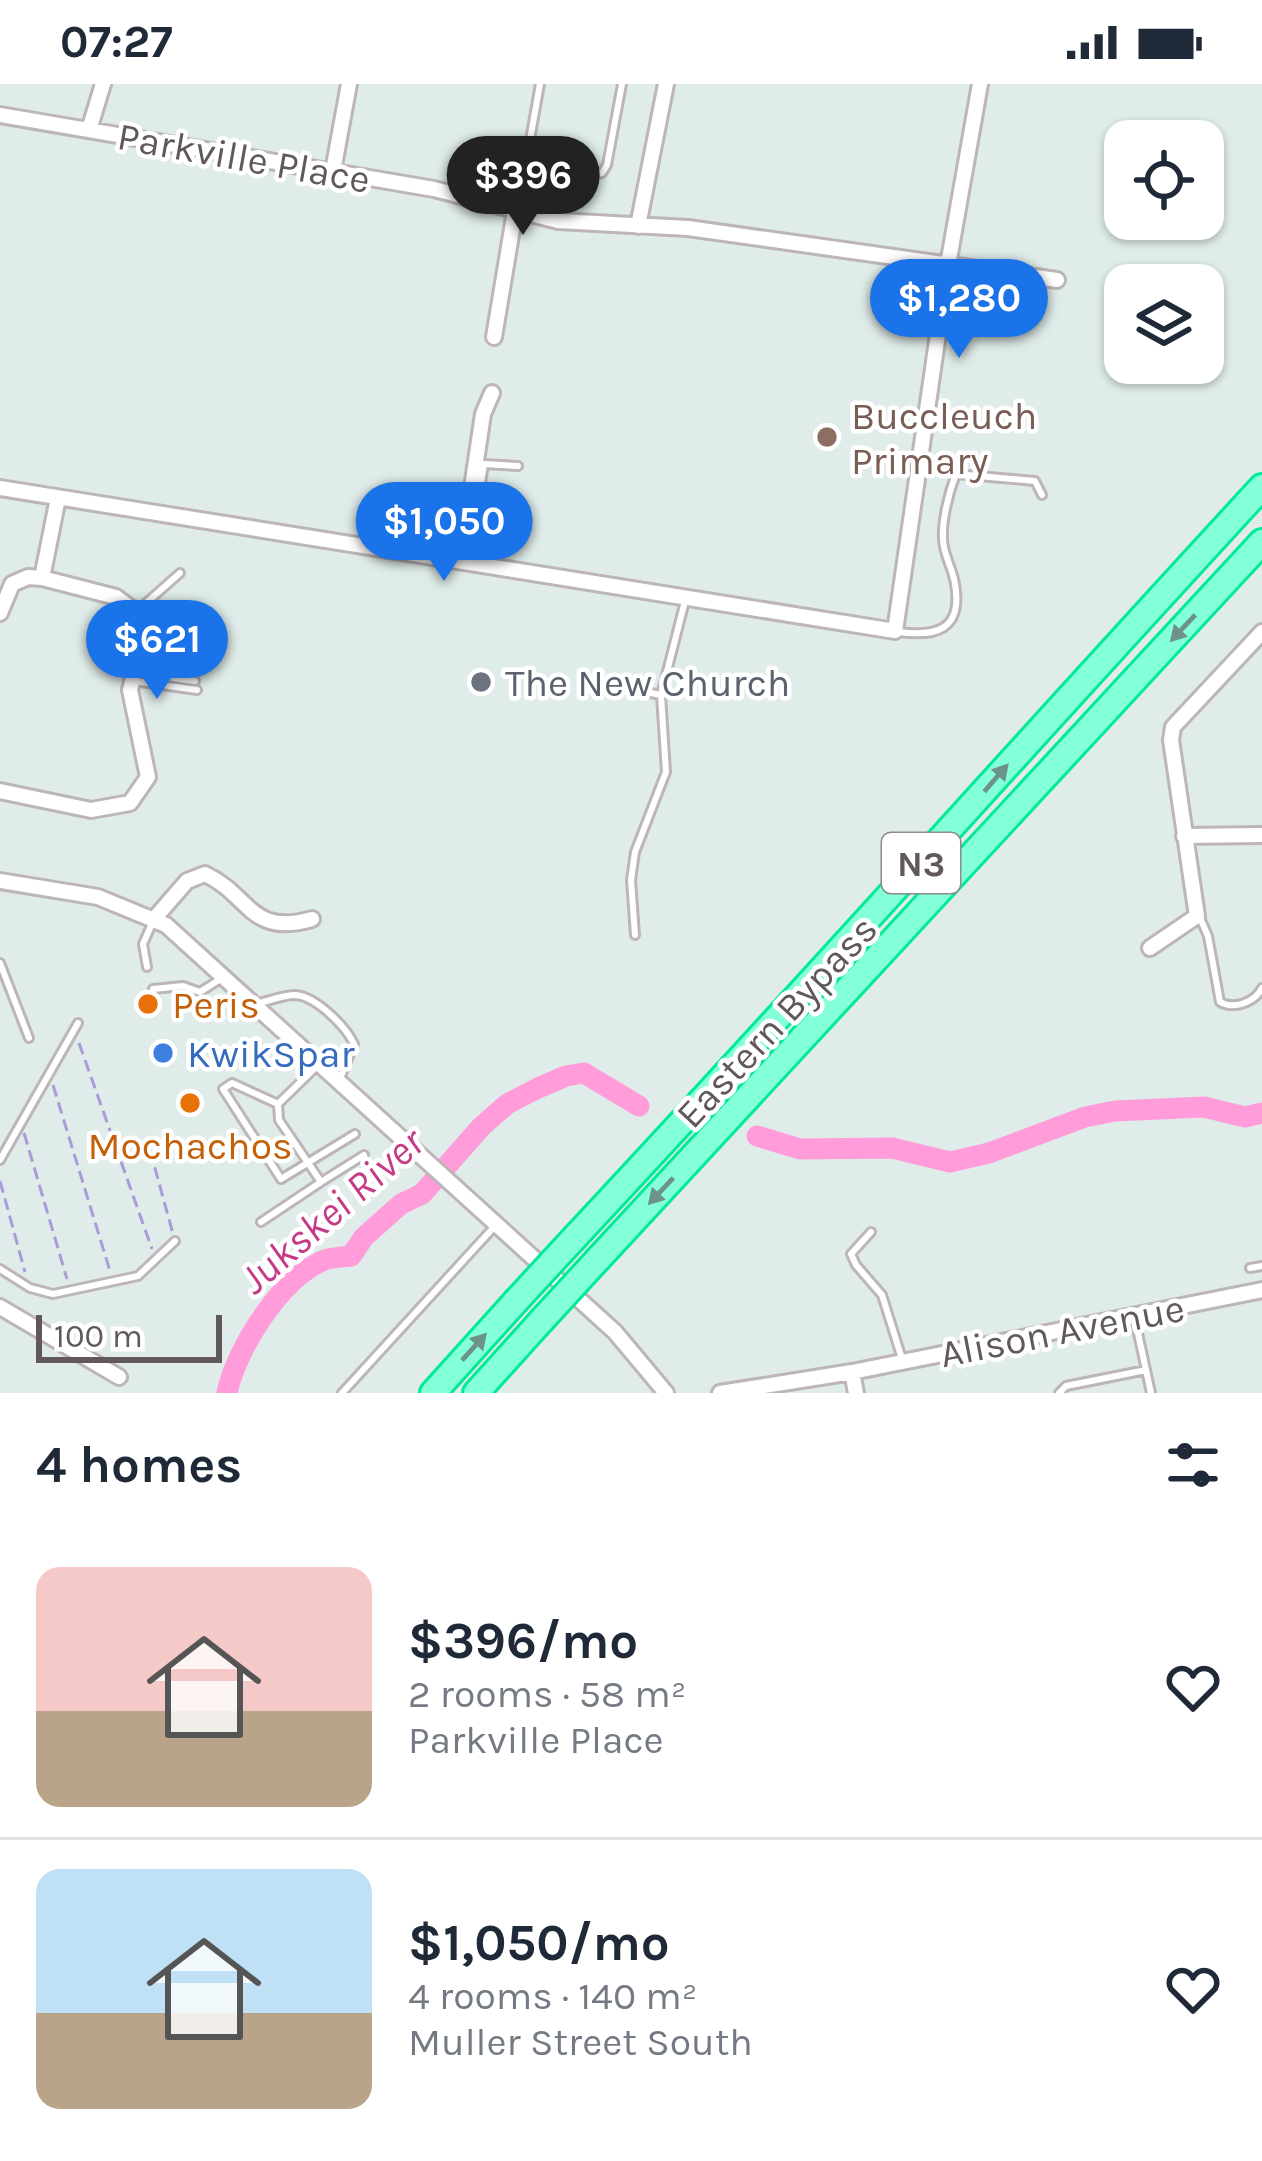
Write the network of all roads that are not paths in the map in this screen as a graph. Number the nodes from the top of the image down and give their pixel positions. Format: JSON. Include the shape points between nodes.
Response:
{"nodes":[{"id":1,"x":103,"y":84,"type":"edge"},
{"id":2,"x":349,"y":84,"type":"edge"},
{"id":3,"x":540,"y":84,"type":"edge"},
{"id":4,"x":622,"y":84,"type":"edge"},
{"id":5,"x":666,"y":84,"type":"edge"},
{"id":6,"x":980,"y":84,"type":"edge"},
{"id":7,"x":0,"y":115,"type":"edge"},
{"id":8,"x":89,"y":130,"type":"junction"},
{"id":9,"x":333,"y":171,"type":"junction"},
{"id":10,"x":568,"y":174,"type":"junction"},
{"id":11,"x":515,"y":211,"type":"junction"},
{"id":12,"x":558,"y":221,"type":"junction"},
{"id":13,"x":638,"y":226,"type":"junction"},
{"id":14,"x":948,"y":265,"type":"junction"},
{"id":15,"x":1058,"y":280,"type":"dead end"},
{"id":16,"x":494,"y":337,"type":"dead end"},
{"id":17,"x":492,"y":393,"type":"dead end"},
{"id":18,"x":518,"y":466,"type":"dead end"},
{"id":19,"x":1262,"y":487,"type":"edge"},
{"id":20,"x":0,"y":488,"type":"edge"},
{"id":21,"x":1042,"y":495,"type":"dead end"},
{"id":22,"x":58,"y":498,"type":"junction"},
{"id":23,"x":1262,"y":542,"type":"edge"},
{"id":24,"x":464,"y":562,"type":"junction"},
{"id":25,"x":180,"y":573,"type":"dead end"},
{"id":26,"x":42,"y":578,"type":"junction"},
{"id":27,"x":685,"y":600,"type":"junction"},
{"id":28,"x":137,"y":610,"type":"junction"},
{"id":29,"x":0,"y":613,"type":"edge"},
{"id":30,"x":895,"y":631,"type":"junction"},
{"id":31,"x":1262,"y":632,"type":"edge"},
{"id":32,"x":131,"y":676,"type":"junction"},
{"id":33,"x":196,"y":686,"type":"dead end"},
{"id":34,"x":626,"y":688,"type":"dead end"},
{"id":35,"x":661,"y":695,"type":"junction"},
{"id":36,"x":0,"y":790,"type":"edge"},
{"id":37,"x":1262,"y":835,"type":"edge"},
{"id":38,"x":1184,"y":836,"type":"junction"},
{"id":39,"x":0,"y":880,"type":"edge"},
{"id":40,"x":1197,"y":916,"type":"junction"},
{"id":41,"x":154,"y":919,"type":"junction"},
{"id":42,"x":312,"y":919,"type":"dead end"},
{"id":43,"x":635,"y":935,"type":"dead end"},
{"id":44,"x":1150,"y":948,"type":"dead end"},
{"id":45,"x":0,"y":963,"type":"edge"},
{"id":46,"x":146,"y":967,"type":"dead end"},
{"id":47,"x":225,"y":976,"type":"junction"},
{"id":48,"x":4,"y":983,"type":"edge"},
{"id":49,"x":1262,"y":988,"type":"edge"},
{"id":50,"x":153,"y":989,"type":"dead end"},
{"id":51,"x":256,"y":1004,"type":"junction"},
{"id":52,"x":76,"y":1027,"type":"road end"},
{"id":53,"x":29,"y":1038,"type":"dead end"},
{"id":54,"x":320,"y":1062,"type":"junction"},
{"id":55,"x":340,"y":1081,"type":"junction"},
{"id":56,"x":278,"y":1104,"type":"junction"},
{"id":57,"x":355,"y":1134,"type":"dead end"},
{"id":58,"x":364,"y":1155,"type":"dead end"},
{"id":59,"x":0,"y":1160,"type":"edge"},
{"id":60,"x":308,"y":1163,"type":"junction"},
{"id":61,"x":321,"y":1182,"type":"junction"},
{"id":62,"x":261,"y":1222,"type":"dead end"},
{"id":63,"x":496,"y":1224,"type":"junction"},
{"id":64,"x":871,"y":1232,"type":"dead end"},
{"id":65,"x":176,"y":1241,"type":"road end"},
{"id":66,"x":1262,"y":1266,"type":"edge"},
{"id":67,"x":1250,"y":1268,"type":"dead end"},
{"id":68,"x":0,"y":1269,"type":"edge"},
{"id":69,"x":1262,"y":1290,"type":"edge"},
{"id":70,"x":0,"y":1307,"type":"edge"},
{"id":71,"x":1134,"y":1315,"type":"junction"},
{"id":72,"x":903,"y":1362,"type":"junction"},
{"id":73,"x":1147,"y":1370,"type":"junction"},
{"id":74,"x":852,"y":1372,"type":"junction"},
{"id":75,"x":119,"y":1377,"type":"dead end"},
{"id":76,"x":342,"y":1393,"type":"edge"},
{"id":77,"x":433,"y":1393,"type":"edge"},
{"id":78,"x":476,"y":1393,"type":"edge"},
{"id":79,"x":666,"y":1393,"type":"edge"},
{"id":80,"x":720,"y":1393,"type":"edge"},
{"id":81,"x":856,"y":1393,"type":"edge"},
{"id":82,"x":1059,"y":1393,"type":"edge"},
{"id":83,"x":1151,"y":1393,"type":"edge"}],
"edges":[{"from":1,"to":8,"type":"street"},
{"from":2,"to":9,"type":"street"},
{"from":3,"to":10,"type":"lane","via":[[528,162]]},
{"from":4,"to":10,"type":"lane","via":[[604,171]]},
{"from":5,"to":13,"type":"street"},
{"from":6,"to":14,"type":"street"},
{"from":7,"to":8,"type":"street","name":"Parkville Place"},
{"from":8,"to":9,"type":"street","name":"Parkville Place"},
{"from":9,"to":11,"type":"street","name":"Parkville Place"},
{"from":10,"to":12,"type":"lane"},
{"from":11,"to":12,"type":"street","name":"Parkville Place"},
{"from":11,"to":16,"type":"street"},
{"from":12,"to":13,"type":"street","name":"Parkville Place"},
{"from":13,"to":14,"type":"street","name":"Parkville Place"},
{"from":14,"to":15,"type":"street","name":"Parkville Place"},
{"from":14,"to":30,"type":"street"},
{"from":17,"to":24,"type":"street"},
{"from":18,"to":24,"type":"lane","via":[[484,464]]},
{"from":77,"to":19,"type":"highway","name":"Eastern Bypass","number":"N3","one_way":true,"bridge":true},
{"from":20,"to":22,"type":"street"},
{"from":21,"to":30,"type":"lane","via":[[1035,481],[956,474],[943,538],[955,611],[938,633]]},
{"from":22,"to":24,"type":"street"},
{"from":22,"to":26,"type":"street"},
{"from":23,"to":78,"type":"highway","name":"Eastern Bypass","number":"N3","one_way":true,"bridge":true},
{"from":24,"to":27,"type":"street"},
{"from":25,"to":28,"type":"lane"},
{"from":26,"to":28,"type":"street"},
{"from":26,"to":29,"type":"street","via":[[12,584]]},
{"from":27,"to":30,"type":"street"},
{"from":27,"to":35,"type":"lane"},
{"from":28,"to":32,"type":"street","via":[[143,628]]},
{"from":31,"to":38,"type":"street","via":[[1172,727]]},
{"from":32,"to":33,"type":"lane"},
{"from":32,"to":36,"type":"street","via":[[148,774],[130,803],[91,810]]},
{"from":34,"to":35,"type":"lane"},
{"from":35,"to":43,"type":"lane","via":[[666,772],[635,852]]},
{"from":37,"to":38,"type":"street"},
{"from":38,"to":40,"type":"street"},
{"from":39,"to":41,"type":"street","via":[[98,897]]},
{"from":40,"to":44,"type":"street"},
{"from":40,"to":49,"type":"lane","via":[[1206,925],[1220,1002],[1244,1003]]},
{"from":41,"to":42,"type":"street","via":[[187,881],[205,874],[255,917]]},
{"from":41,"to":46,"type":"lane","via":[[143,944]]},
{"from":41,"to":47,"type":"street"},
{"from":45,"to":48,"type":"lane"},
{"from":47,"to":50,"type":"lane","via":[[200,992]]},
{"from":47,"to":51,"type":"street"},
{"from":48,"to":53,"type":"lane"},
{"from":51,"to":54,"type":"street"},
{"from":51,"to":55,"type":"lane","via":[[302,997],[333,1020],[354,1044]]},
{"from":52,"to":59,"type":"lane"},
{"from":54,"to":55,"type":"street"},
{"from":54,"to":56,"type":"lane"},
{"from":55,"to":63,"type":"street"},
{"from":56,"to":60,"type":"lane"},
{"from":56,"to":60,"type":"lane","via":[[232,1083],[223,1088],[277,1175],[286,1178]]},
{"from":57,"to":60,"type":"lane"},
{"from":58,"to":61,"type":"lane"},
{"from":60,"to":61,"type":"lane"},
{"from":61,"to":62,"type":"lane"},
{"from":63,"to":76,"type":"lane"},
{"from":63,"to":79,"type":"street","via":[[615,1332]]},
{"from":64,"to":72,"type":"lane","via":[[851,1254],[883,1295]]},
{"from":65,"to":68,"type":"lane","via":[[138,1276],[52,1294]]},
{"from":66,"to":67,"type":"lane"},
{"from":69,"to":71,"type":"street","name":"Alison Avenue"},
{"from":70,"to":75,"type":"street"},
{"from":71,"to":72,"type":"street","name":"Alison Avenue"},
{"from":71,"to":73,"type":"lane"},
{"from":72,"to":74,"type":"street","name":"Alison Avenue"},
{"from":73,"to":82,"type":"lane"},
{"from":73,"to":83,"type":"lane"},
{"from":74,"to":80,"type":"street","name":"Alison Avenue"},
{"from":74,"to":81,"type":"street"}]}
